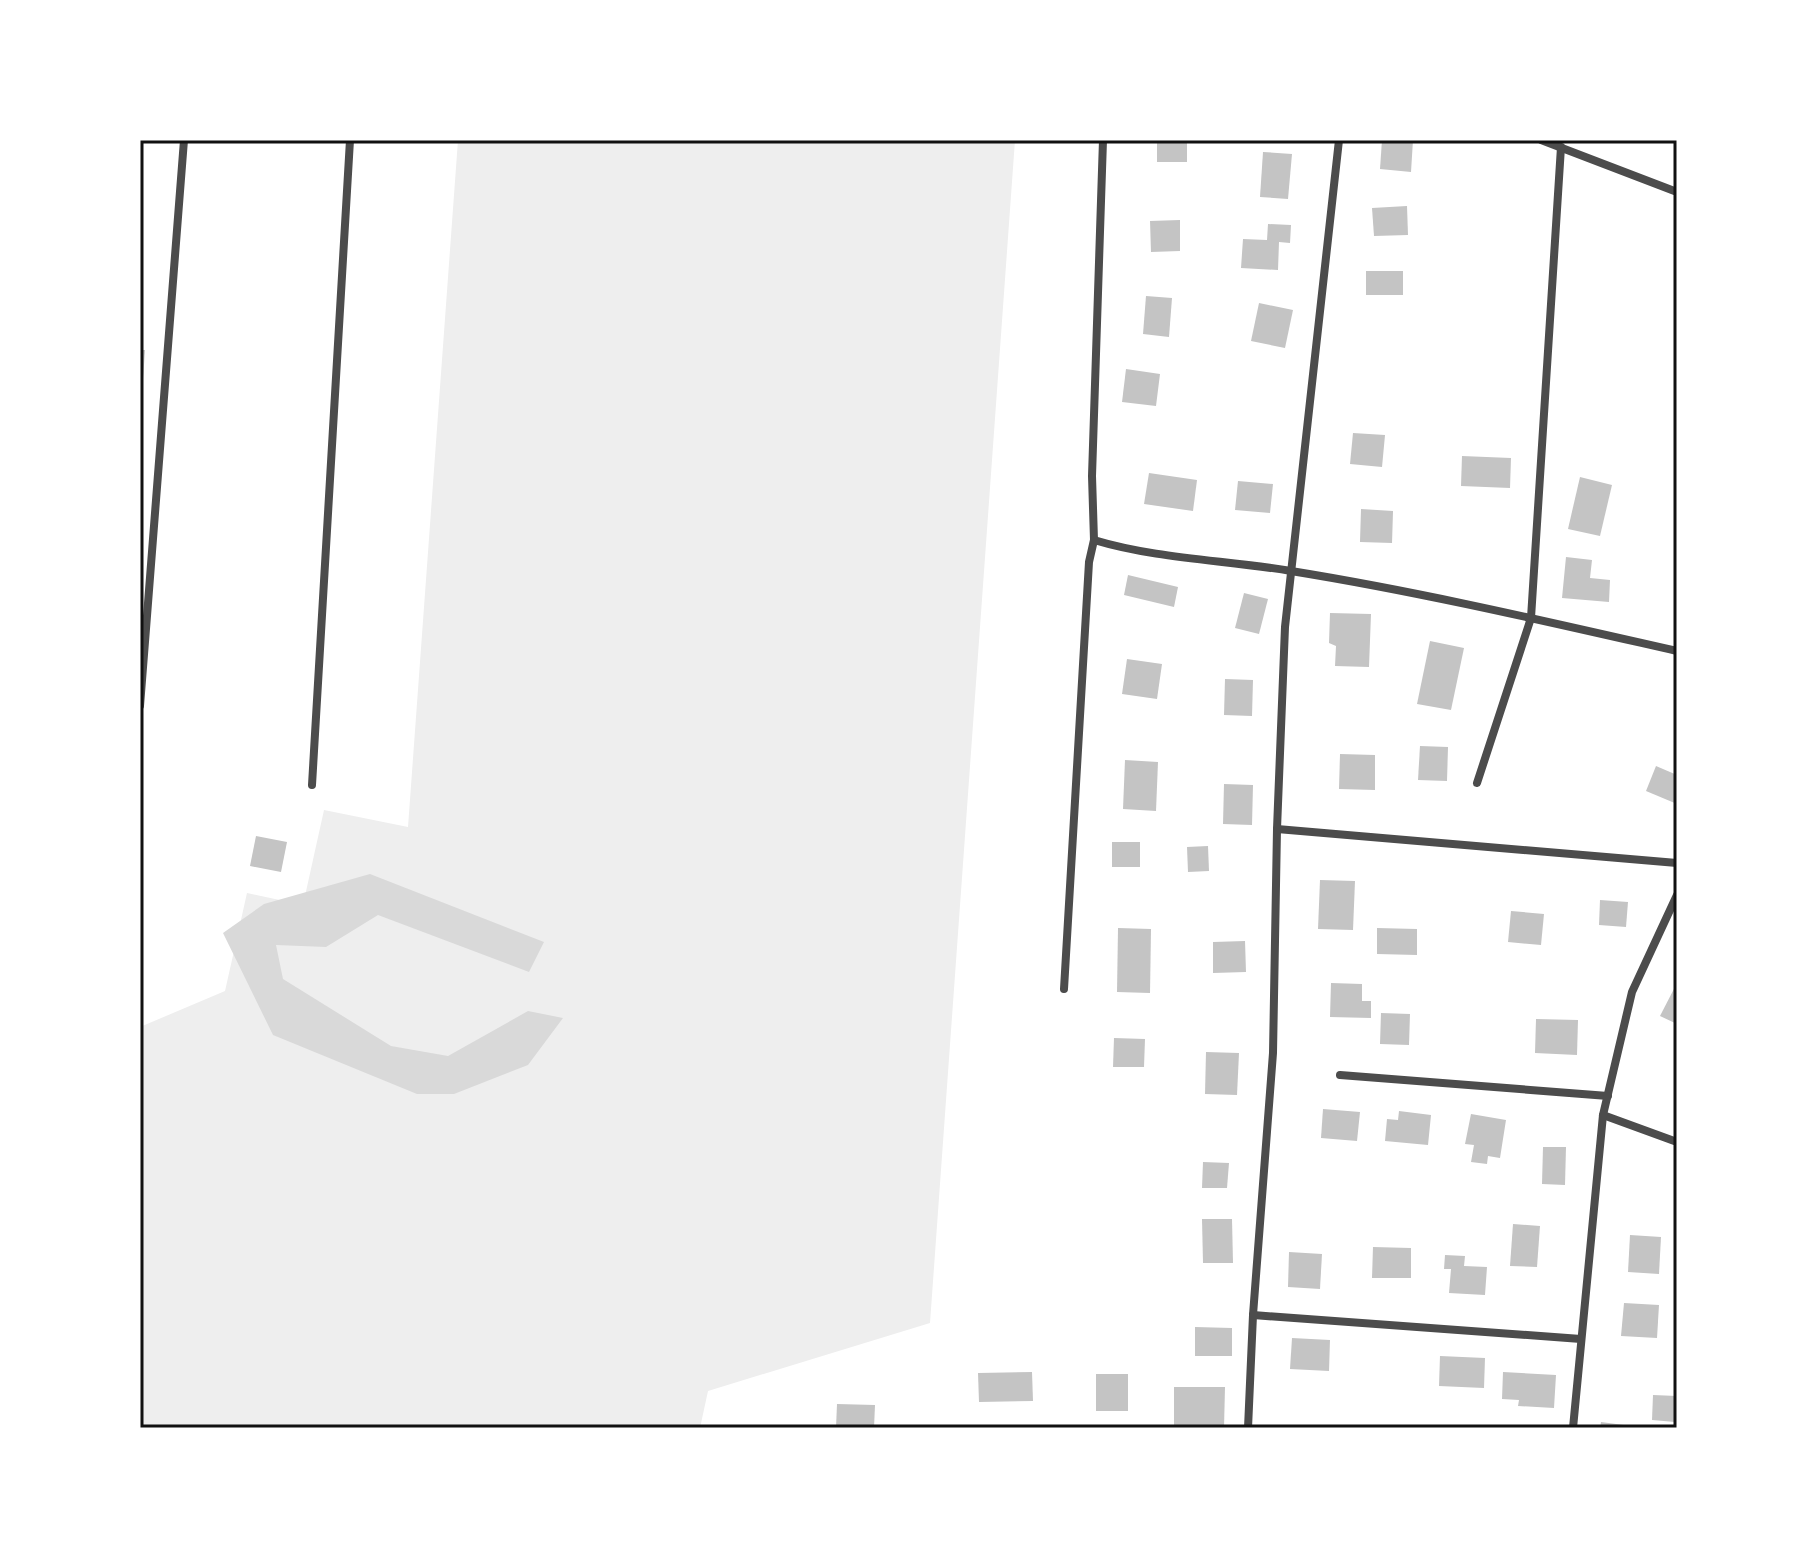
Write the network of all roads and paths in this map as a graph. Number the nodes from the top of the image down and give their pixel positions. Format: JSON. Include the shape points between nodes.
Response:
{"nodes":[{"id":1,"x":184,"y":140,"type":"edge"},
{"id":2,"x":350,"y":140,"type":"edge"},
{"id":3,"x":1103,"y":140,"type":"edge"},
{"id":4,"x":1339,"y":140,"type":"edge"},
{"id":5,"x":1541,"y":140,"type":"edge"},
{"id":6,"x":1561,"y":147,"type":"junction"},
{"id":7,"x":1677,"y":192,"type":"edge"},
{"id":8,"x":1094,"y":540,"type":"junction"},
{"id":9,"x":1291,"y":571,"type":"junction"},
{"id":10,"x":1531,"y":618,"type":"junction"},
{"id":11,"x":1677,"y":651,"type":"edge"},
{"id":12,"x":140,"y":706,"type":"edge"},
{"id":13,"x":1477,"y":783,"type":"dead end"},
{"id":14,"x":312,"y":785,"type":"dead end"},
{"id":15,"x":1277,"y":829,"type":"junction"},
{"id":16,"x":1677,"y":863,"type":"edge"},
{"id":17,"x":1677,"y":895,"type":"edge"},
{"id":18,"x":1064,"y":989,"type":"dead end"},
{"id":19,"x":1340,"y":1075,"type":"dead end"},
{"id":20,"x":1608,"y":1096,"type":"junction"},
{"id":21,"x":1603,"y":1115,"type":"junction"},
{"id":22,"x":1677,"y":1142,"type":"edge"},
{"id":23,"x":1253,"y":1315,"type":"junction"},
{"id":24,"x":1581,"y":1339,"type":"junction"},
{"id":25,"x":1248,"y":1428,"type":"edge"},
{"id":26,"x":1573,"y":1428,"type":"edge"}],
"edges":[{"from":1,"to":12,"type":"street"},
{"from":2,"to":14,"type":"street"},
{"from":3,"to":8,"type":"street"},
{"from":4,"to":9,"type":"street"},
{"from":5,"to":6,"type":"street"},
{"from":6,"to":7,"type":"street"},
{"from":6,"to":10,"type":"street"},
{"from":8,"to":9,"type":"street"},
{"from":8,"to":18,"type":"street"},
{"from":9,"to":10,"type":"street"},
{"from":9,"to":15,"type":"street"},
{"from":10,"to":11,"type":"street"},
{"from":10,"to":13,"type":"street"},
{"from":15,"to":16,"type":"street"},
{"from":15,"to":23,"type":"street","via":[[1273,1053]]},
{"from":17,"to":20,"type":"street","via":[[1632,992]]},
{"from":19,"to":20,"type":"street"},
{"from":20,"to":21,"type":"street"},
{"from":21,"to":22,"type":"street"},
{"from":21,"to":24,"type":"street"},
{"from":23,"to":24,"type":"street"},
{"from":23,"to":25,"type":"street"},
{"from":24,"to":26,"type":"street"}]}
